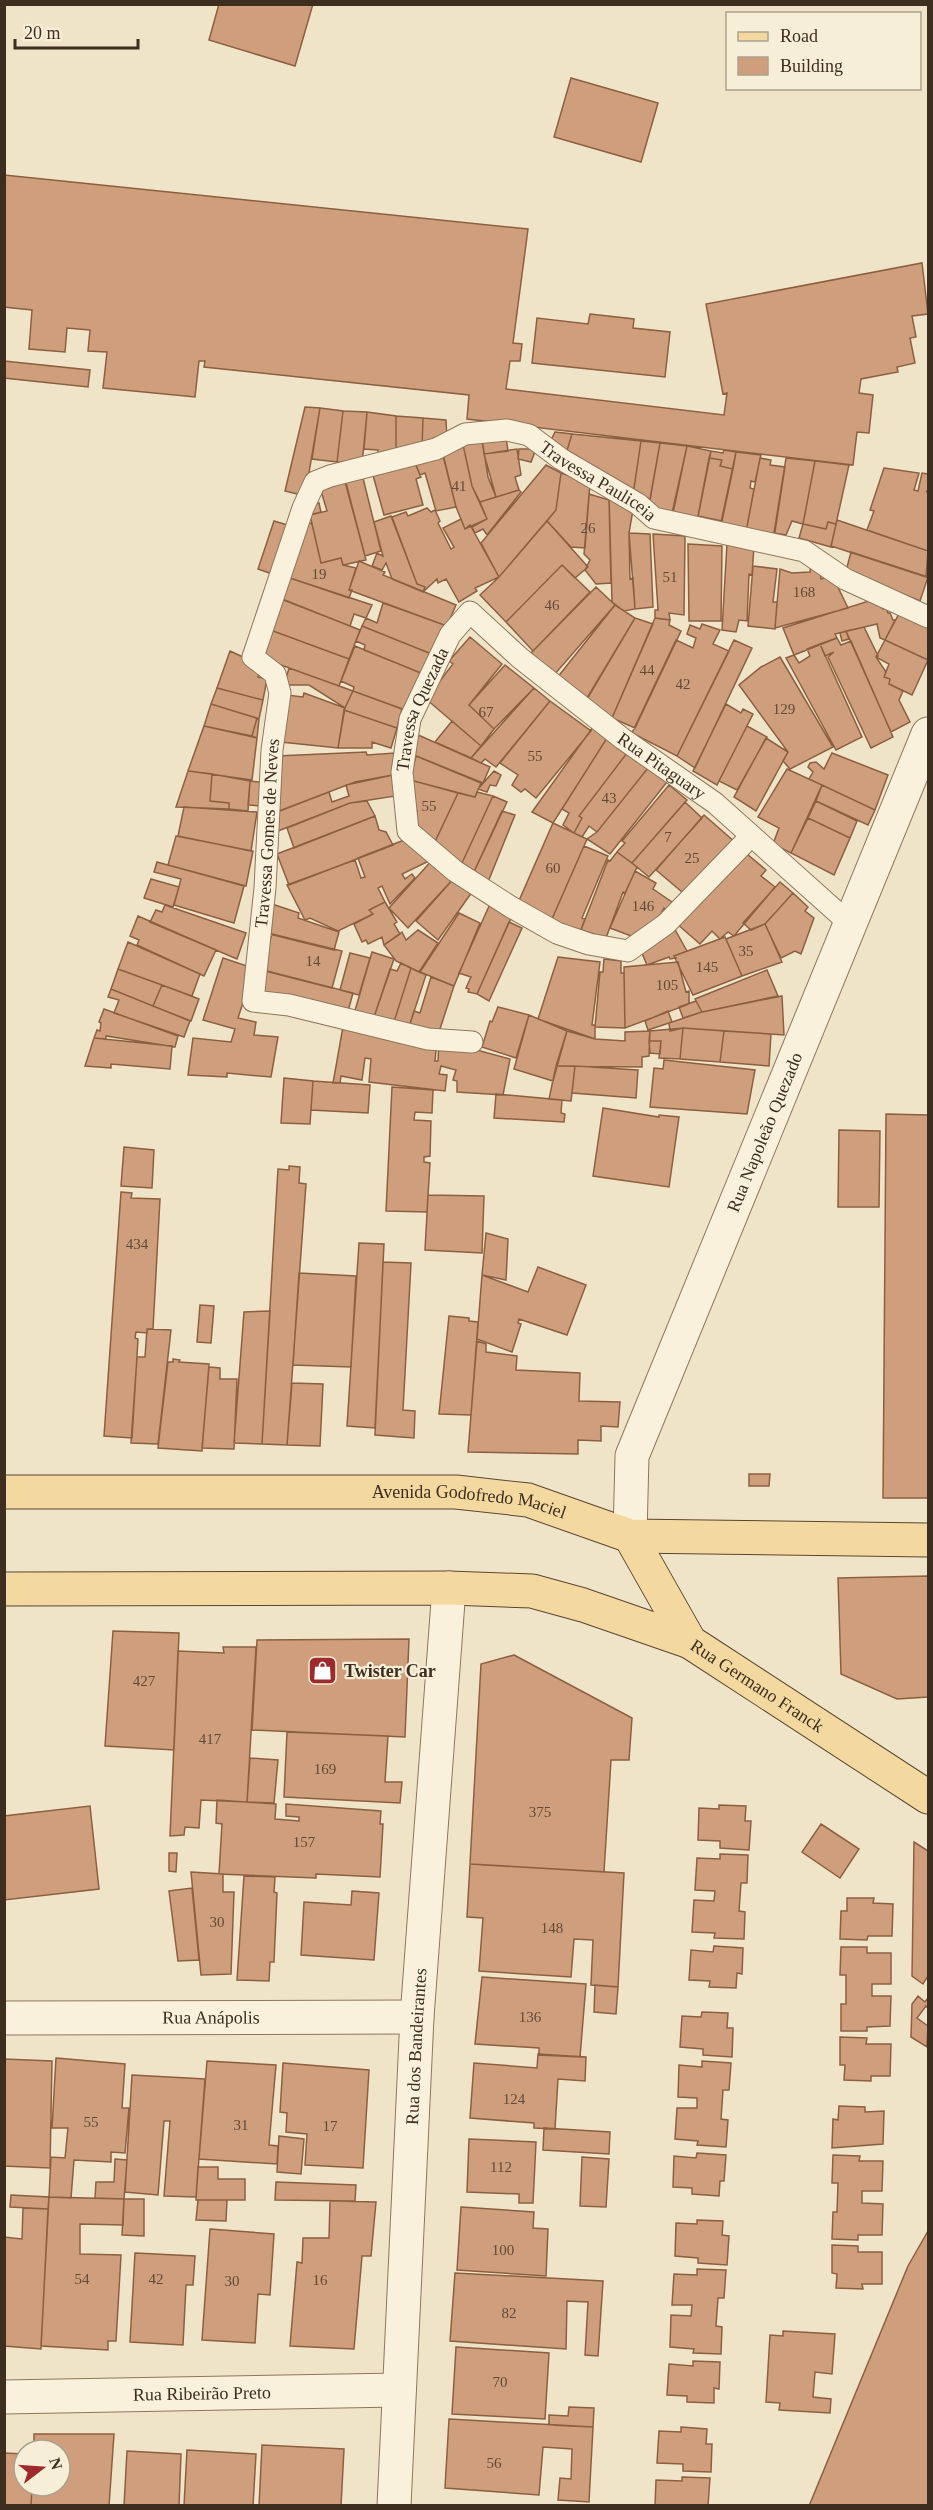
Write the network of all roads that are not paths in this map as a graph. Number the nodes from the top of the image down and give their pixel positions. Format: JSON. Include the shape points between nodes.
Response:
{"nodes":[{"id":1,"x":330,"y":476,"type":"joint"},
{"id":2,"x":470,"y":612,"type":"joint"},
{"id":3,"x":928,"y":617,"type":"edge"},
{"id":4,"x":928,"y":734,"type":"edge"},
{"id":5,"x":751,"y":836,"type":"junction"},
{"id":6,"x":849,"y":923,"type":"junction"},
{"id":7,"x":472,"y":1042,"type":"dead end"},
{"id":8,"x":4,"y":1492,"type":"edge"},
{"id":9,"x":630,"y":1536,"type":"junction"},
{"id":10,"x":928,"y":1540,"type":"edge"},
{"id":11,"x":449,"y":1588,"type":"junction"},
{"id":12,"x":4,"y":1589,"type":"edge"},
{"id":13,"x":690,"y":1642,"type":"junction"},
{"id":14,"x":928,"y":1797,"type":"edge"},
{"id":15,"x":417,"y":2017,"type":"junction"},
{"id":16,"x":4,"y":2018,"type":"edge"},
{"id":17,"x":399,"y":2390,"type":"junction"},
{"id":18,"x":4,"y":2397,"type":"edge"},
{"id":19,"x":394,"y":2505,"type":"edge"}],
"edges":[{"from":1,"to":3,"type":"lane","name":"Travessa Pauliceia","via":[[436,449],[465,434],[507,430],[529,435],[654,518],[804,550],[845,579]]},
{"from":1,"to":7,"type":"lane","name":"Travessa Gomes de Neves","via":[[315,482],[303,508],[253,657],[275,674],[280,693],[253,1001],[289,1005],[428,1039]]},
{"from":2,"to":5,"type":"lane","name":"Rua Pitaguary","via":[[519,658],[623,739],[715,803]]},
{"from":2,"to":5,"type":"lane","name":"Travessa Quezada","via":[[450,635],[410,719],[402,772],[408,831],[454,871],[557,933],[628,951],[666,924]]},
{"from":4,"to":6,"type":"street","name":"Rua Napoleão Quezado"},
{"from":5,"to":6,"type":"lane","name":"Rua Pitaguary"},
{"from":6,"to":9,"type":"street","name":"Rua Napoleão Quezado","via":[[632,1456]]},
{"from":8,"to":9,"type":"main road","name":"Avenida Godofredo Maciel","via":[[456,1492],[528,1500]]},
{"from":9,"to":10,"type":"main road","name":"Avenida Godofredo Maciel"},
{"from":9,"to":13,"type":"main road","name":"Rua Germano Franck"},
{"from":11,"to":12,"type":"main road"},
{"from":11,"to":13,"type":"main road","via":[[532,1591]]},
{"from":11,"to":15,"type":"street","name":"Rua dos Bandeirantes"},
{"from":13,"to":14,"type":"main road","name":"Rua Germano Franck"},
{"from":15,"to":16,"type":"street","name":"Rua Anápolis"},
{"from":15,"to":17,"type":"street","name":"Rua dos Bandeirantes"},
{"from":17,"to":18,"type":"street","name":"Rua Ribeirão Preto"},
{"from":17,"to":19,"type":"street","name":"Rua dos Bandeirantes"}]}
